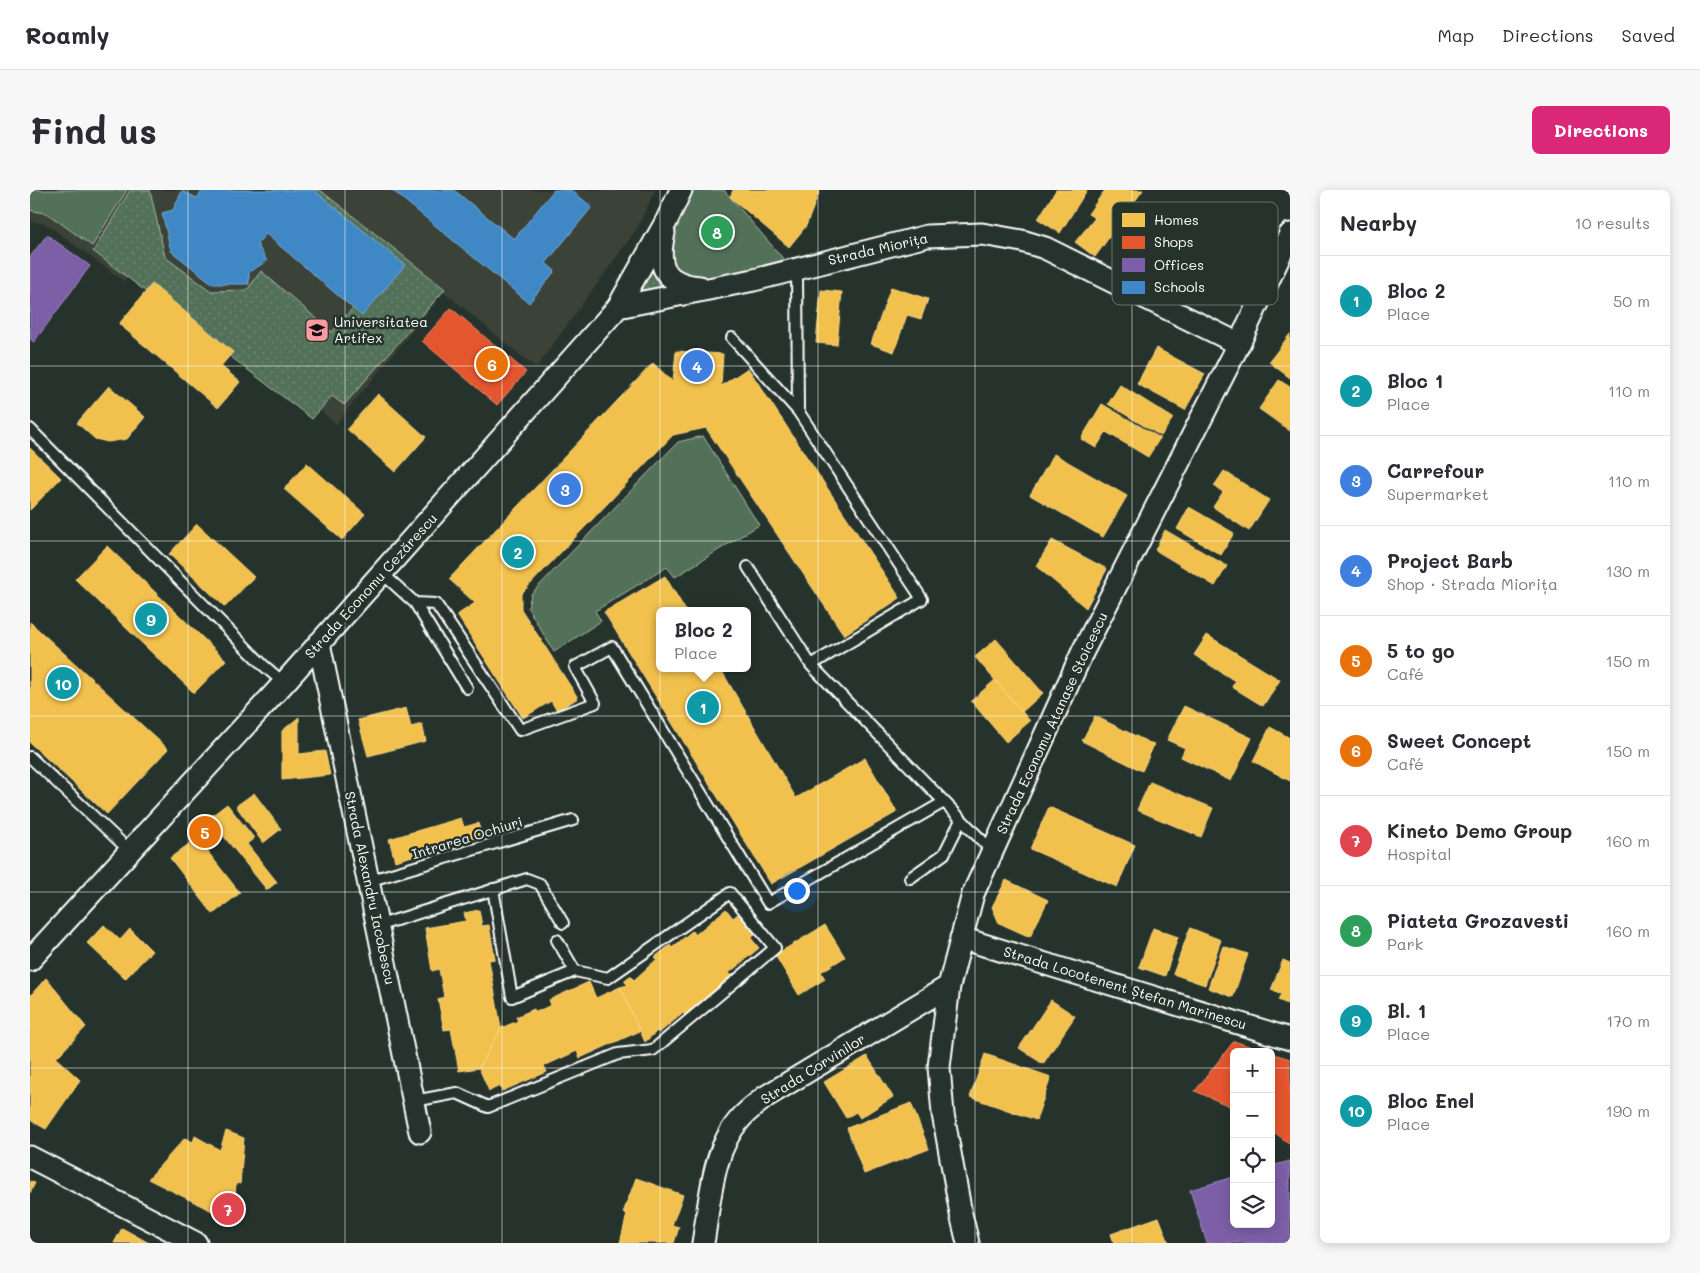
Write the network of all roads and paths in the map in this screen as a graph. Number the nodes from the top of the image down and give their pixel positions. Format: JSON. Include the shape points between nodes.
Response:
{"nodes":[{"id":1,"x":681,"y":190,"type":"edge"},
{"id":2,"x":666,"y":222,"type":"junction"},
{"id":3,"x":1290,"y":234,"type":"edge"},
{"id":4,"x":1278,"y":260,"type":"edge"},
{"id":5,"x":797,"y":269,"type":"junction"},
{"id":6,"x":1112,"y":281,"type":"edge"},
{"id":7,"x":710,"y":288,"type":"junction"},
{"id":8,"x":1160,"y":305,"type":"edge"},
{"id":9,"x":1257,"y":305,"type":"edge"},
{"id":10,"x":618,"y":307,"type":"junction"},
{"id":11,"x":732,"y":338,"type":"dead end"},
{"id":12,"x":1239,"y":344,"type":"junction"},
{"id":13,"x":798,"y":410,"type":"junction"},
{"id":14,"x":30,"y":429,"type":"edge"},
{"id":15,"x":748,"y":567,"type":"dead end"},
{"id":16,"x":382,"y":573,"type":"junction"},
{"id":17,"x":415,"y":603,"type":"junction"},
{"id":18,"x":319,"y":643,"type":"junction"},
{"id":19,"x":810,"y":665,"type":"junction"},
{"id":20,"x":284,"y":682,"type":"junction"},
{"id":21,"x":467,"y":688,"type":"dead end"},
{"id":22,"x":30,"y":757,"type":"edge"},
{"id":23,"x":944,"y":802,"type":"junction"},
{"id":24,"x":574,"y":820,"type":"dead end"},
{"id":25,"x":961,"y":820,"type":"junction"},
{"id":26,"x":131,"y":852,"type":"junction"},
{"id":27,"x":993,"y":852,"type":"junction"},
{"id":28,"x":910,"y":878,"type":"dead end"},
{"id":29,"x":368,"y":882,"type":"junction"},
{"id":30,"x":493,"y":889,"type":"junction"},
{"id":31,"x":563,"y":923,"type":"dead end"},
{"id":32,"x":378,"y":926,"type":"junction"},
{"id":33,"x":960,"y":938,"type":"junction"},
{"id":34,"x":557,"y":940,"type":"dead end"},
{"id":35,"x":30,"y":960,"type":"edge"},
{"id":36,"x":575,"y":971,"type":"junction"},
{"id":37,"x":949,"y":986,"type":"junction"},
{"id":38,"x":1290,"y":1039,"type":"edge"},
{"id":39,"x":414,"y":1101,"type":"junction"},
{"id":40,"x":420,"y":1132,"type":"dead end"},
{"id":41,"x":30,"y":1157,"type":"edge"},
{"id":42,"x":196,"y":1243,"type":"edge"},
{"id":43,"x":703,"y":1243,"type":"edge"},
{"id":44,"x":968,"y":1243,"type":"edge"}],
"edges":[{"from":1,"to":2,"type":"street","name":"Strada Economu Cezărescu"},
{"from":2,"to":7,"type":"street","via":[[661,252],[665,272],[672,280],[685,286]]},
{"from":2,"to":10,"type":"street","name":"Strada Economu Cezărescu"},
{"from":3,"to":4,"type":"street","name":"Strada Economu Atanase Stoicescu"},
{"from":5,"to":6,"type":"street","name":"Strada Miorița","via":[[927,236],[982,234],[1045,248]]},
{"from":5,"to":7,"type":"street","name":"Strada Miorița"},
{"from":5,"to":13,"type":"lane"},
{"from":7,"to":10,"type":"street","name":"Strada Miorița"},
{"from":8,"to":12,"type":"street","name":"Strada Miorița"},
{"from":9,"to":12,"type":"street","name":"Strada Economu Atanase Stoicescu"},
{"from":10,"to":16,"type":"street","name":"Strada Economu Cezărescu"},
{"from":11,"to":13,"type":"lane"},
{"from":12,"to":27,"type":"street","name":"Strada Economu Atanase Stoicescu","via":[[1084,651]]},
{"from":13,"to":19,"type":"lane","via":[[922,599]]},
{"from":14,"to":20,"type":"lane"},
{"from":15,"to":19,"type":"lane"},
{"from":16,"to":17,"type":"lane"},
{"from":16,"to":18,"type":"street","name":"Strada Economu Cezărescu"},
{"from":17,"to":21,"type":"lane"},
{"from":17,"to":23,"type":"lane","via":[[436,604],[520,730],[595,703],[575,667],[612,647],[768,903]]},
{"from":18,"to":20,"type":"street","name":"Strada Economu Cezărescu"},
{"from":18,"to":29,"type":"street","name":"Strada Alexandru Iacobescu"},
{"from":19,"to":23,"type":"lane"},
{"from":20,"to":26,"type":"street","name":"Strada Economu Cezărescu"},
{"from":22,"to":26,"type":"lane"},
{"from":23,"to":25,"type":"lane"},
{"from":24,"to":29,"type":"lane","name":"Intrarea Ochiuri"},
{"from":25,"to":27,"type":"lane"},
{"from":25,"to":28,"type":"lane","via":[[944,854]]},
{"from":26,"to":35,"type":"street","name":"Strada Economu Cezărescu"},
{"from":27,"to":33,"type":"street","name":"Strada Economu Atanase Stoicescu","via":[[974,894]]},
{"from":29,"to":32,"type":"street","name":"Strada Alexandru Iacobescu"},
{"from":30,"to":31,"type":"lane","via":[[527,879],[540,884]]},
{"from":30,"to":32,"type":"lane"},
{"from":30,"to":36,"type":"lane","via":[[512,997]]},
{"from":32,"to":39,"type":"street","name":"Strada Alexandru Iacobescu"},
{"from":33,"to":37,"type":"street","name":"Strada Economu Atanase Stoicescu"},
{"from":33,"to":38,"type":"street","name":"Strada Locotenent Ștefan Marinescu"},
{"from":34,"to":36,"type":"lane"},
{"from":36,"to":39,"type":"lane","via":[[608,978],[730,893],[775,948],[653,1050],[618,1054],[488,1107],[457,1093]]},
{"from":37,"to":43,"type":"street","name":"Strada Corvinilor","via":[[765,1097],[740,1118],[725,1142],[713,1181]]},
{"from":37,"to":44,"type":"street","name":"Strada Economu Atanase Stoicescu","via":[[939,1067],[945,1123]]},
{"from":39,"to":40,"type":"street","name":"Strada Alexandru Iacobescu"},
{"from":41,"to":42,"type":"street"}]}
